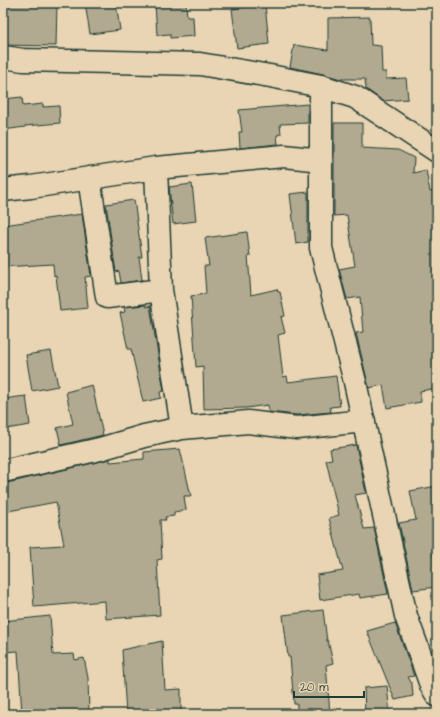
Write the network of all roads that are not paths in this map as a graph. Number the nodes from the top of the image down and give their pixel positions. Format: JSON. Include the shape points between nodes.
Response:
{"nodes":[{"id":1,"x":3,"y":57,"type":"edge"},
{"id":2,"x":321,"y":86,"type":"junction"},
{"id":3,"x":437,"y":151,"type":"edge"},
{"id":4,"x":321,"y":160,"type":"junction"},
{"id":5,"x":156,"y":168,"type":"junction"},
{"id":6,"x":89,"y":178,"type":"junction"},
{"id":7,"x":3,"y":190,"type":"edge"},
{"id":8,"x":161,"y":290,"type":"junction"},
{"id":9,"x":364,"y":421,"type":"junction"},
{"id":10,"x":182,"y":428,"type":"junction"},
{"id":11,"x":3,"y":471,"type":"edge"},
{"id":12,"x":437,"y":695,"type":"edge"}],
"edges":[{"from":1,"to":2,"type":"street","via":[[23,60],[200,64]]},
{"from":2,"to":3,"type":"street","via":[[355,97]]},
{"from":2,"to":4,"type":"street"},
{"from":4,"to":5,"type":"street","via":[[284,156]]},
{"from":4,"to":9,"type":"street","via":[[321,248]]},
{"from":5,"to":6,"type":"street"},
{"from":5,"to":8,"type":"street"},
{"from":6,"to":7,"type":"street"},
{"from":6,"to":8,"type":"street","via":[[107,297]]},
{"from":8,"to":10,"type":"street"},
{"from":9,"to":10,"type":"street","via":[[297,428],[248,422]]},
{"from":9,"to":12,"type":"street","via":[[406,616]]},
{"from":10,"to":11,"type":"street"}]}
